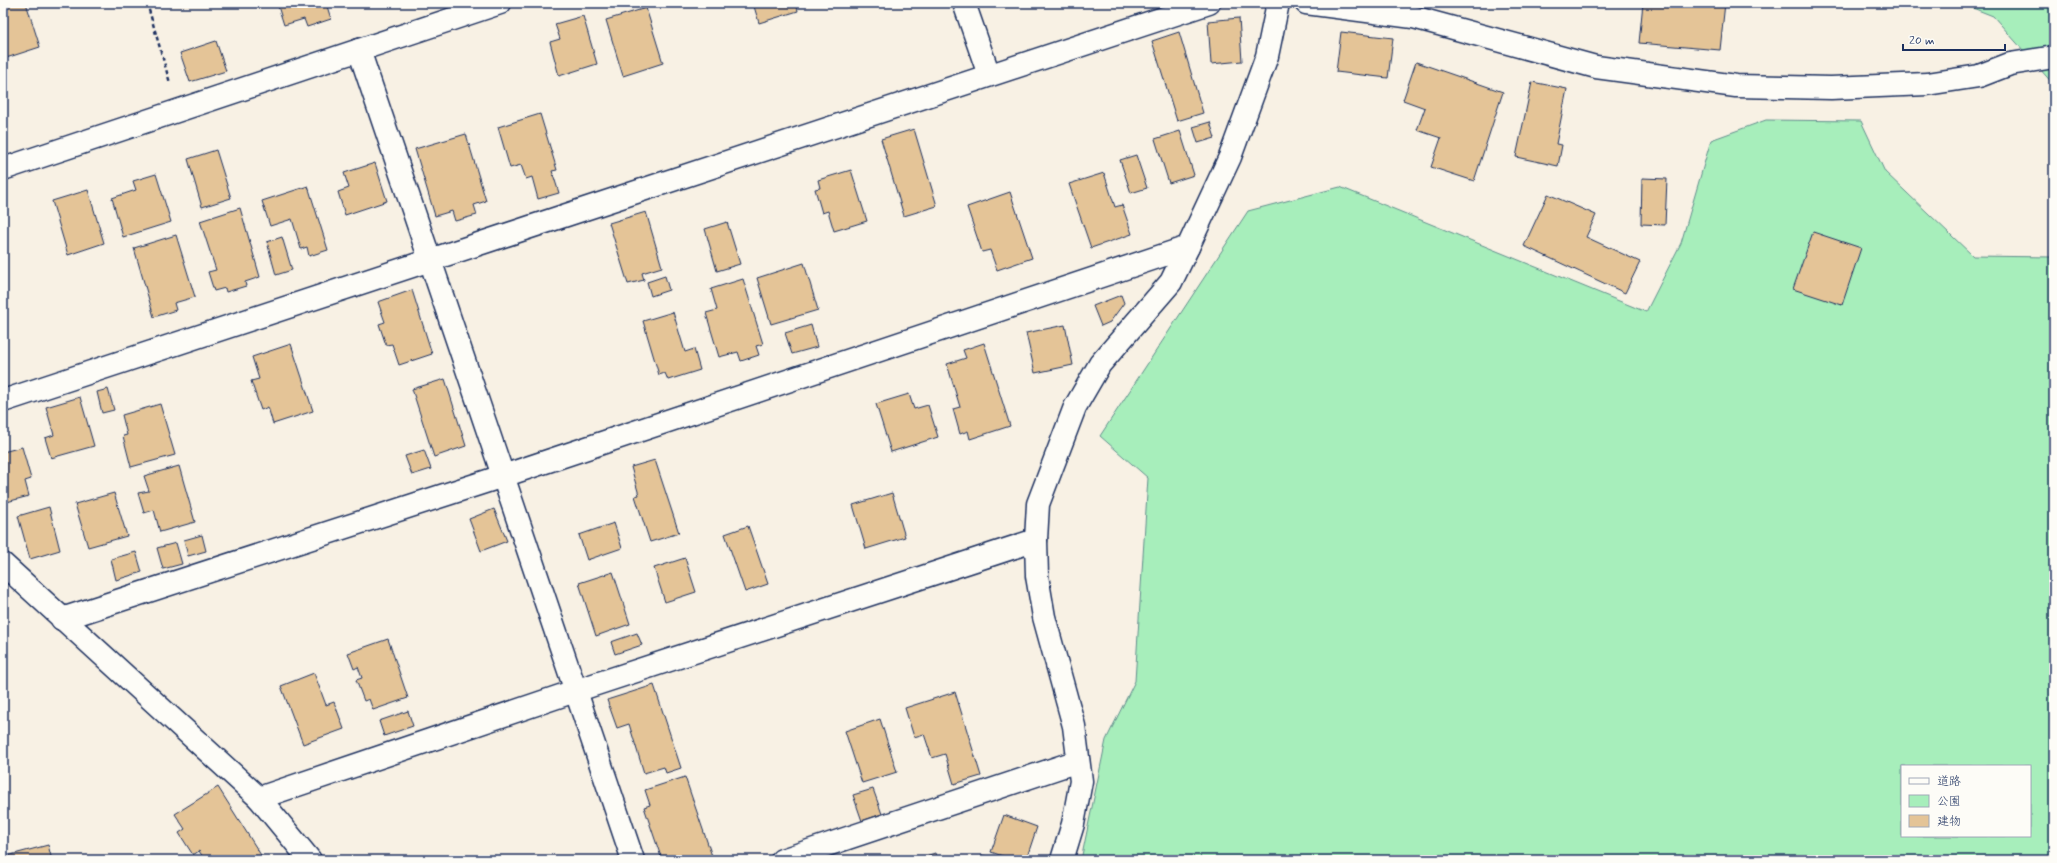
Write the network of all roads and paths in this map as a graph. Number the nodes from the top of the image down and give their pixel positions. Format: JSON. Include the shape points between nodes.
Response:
{"nodes":[{"id":1,"x":147,"y":3,"type":"edge"},
{"id":2,"x":500,"y":3,"type":"edge"},
{"id":3,"x":964,"y":3,"type":"edge"},
{"id":4,"x":1209,"y":3,"type":"edge"},
{"id":5,"x":1278,"y":3,"type":"edge"},
{"id":6,"x":1306,"y":3,"type":"edge"},
{"id":7,"x":358,"y":50,"type":"junction"},
{"id":8,"x":2054,"y":57,"type":"edge"},
{"id":9,"x":990,"y":75,"type":"junction"},
{"id":10,"x":177,"y":111,"type":"junction"},
{"id":11,"x":3,"y":169,"type":"edge"},
{"id":12,"x":1188,"y":247,"type":"junction"},
{"id":13,"x":430,"y":260,"type":"junction"},
{"id":14,"x":3,"y":401,"type":"edge"},
{"id":15,"x":503,"y":476,"type":"junction"},
{"id":16,"x":1036,"y":540,"type":"junction"},
{"id":17,"x":3,"y":564,"type":"edge"},
{"id":18,"x":62,"y":619,"type":"junction"},
{"id":19,"x":575,"y":691,"type":"junction"},
{"id":20,"x":1078,"y":762,"type":"junction"},
{"id":21,"x":259,"y":798,"type":"junction"},
{"id":22,"x":310,"y":860,"type":"edge"},
{"id":23,"x":632,"y":860,"type":"edge"},
{"id":24,"x":782,"y":860,"type":"edge"},
{"id":25,"x":1062,"y":860,"type":"edge"}],
"edges":[{"from":1,"to":10,"type":"path"},
{"from":2,"to":7,"type":"street"},
{"from":3,"to":9,"type":"street"},
{"from":4,"to":9,"type":"street"},
{"from":5,"to":12,"type":"street","via":[[1267,56],[1230,157]]},
{"from":6,"to":8,"type":"street","via":[[1413,17],[1596,67],[1736,86],[1831,88],[1927,84],[1979,76],[2010,64]]},
{"from":7,"to":10,"type":"street"},
{"from":7,"to":13,"type":"street"},
{"from":9,"to":13,"type":"street"},
{"from":10,"to":11,"type":"street"},
{"from":12,"to":15,"type":"street"},
{"from":12,"to":16,"type":"street","via":[[1171,282],[1100,364],[1075,407],[1038,504]]},
{"from":13,"to":14,"type":"street"},
{"from":13,"to":15,"type":"street"},
{"from":15,"to":18,"type":"street"},
{"from":15,"to":19,"type":"street"},
{"from":16,"to":19,"type":"street"},
{"from":16,"to":20,"type":"street","via":[[1037,576],[1044,617],[1074,726]]},
{"from":17,"to":18,"type":"street"},
{"from":18,"to":21,"type":"street"},
{"from":19,"to":21,"type":"street"},
{"from":19,"to":23,"type":"street"},
{"from":20,"to":24,"type":"street"},
{"from":20,"to":25,"type":"street","via":[[1081,781],[1073,824]]},
{"from":21,"to":22,"type":"street"}]}
